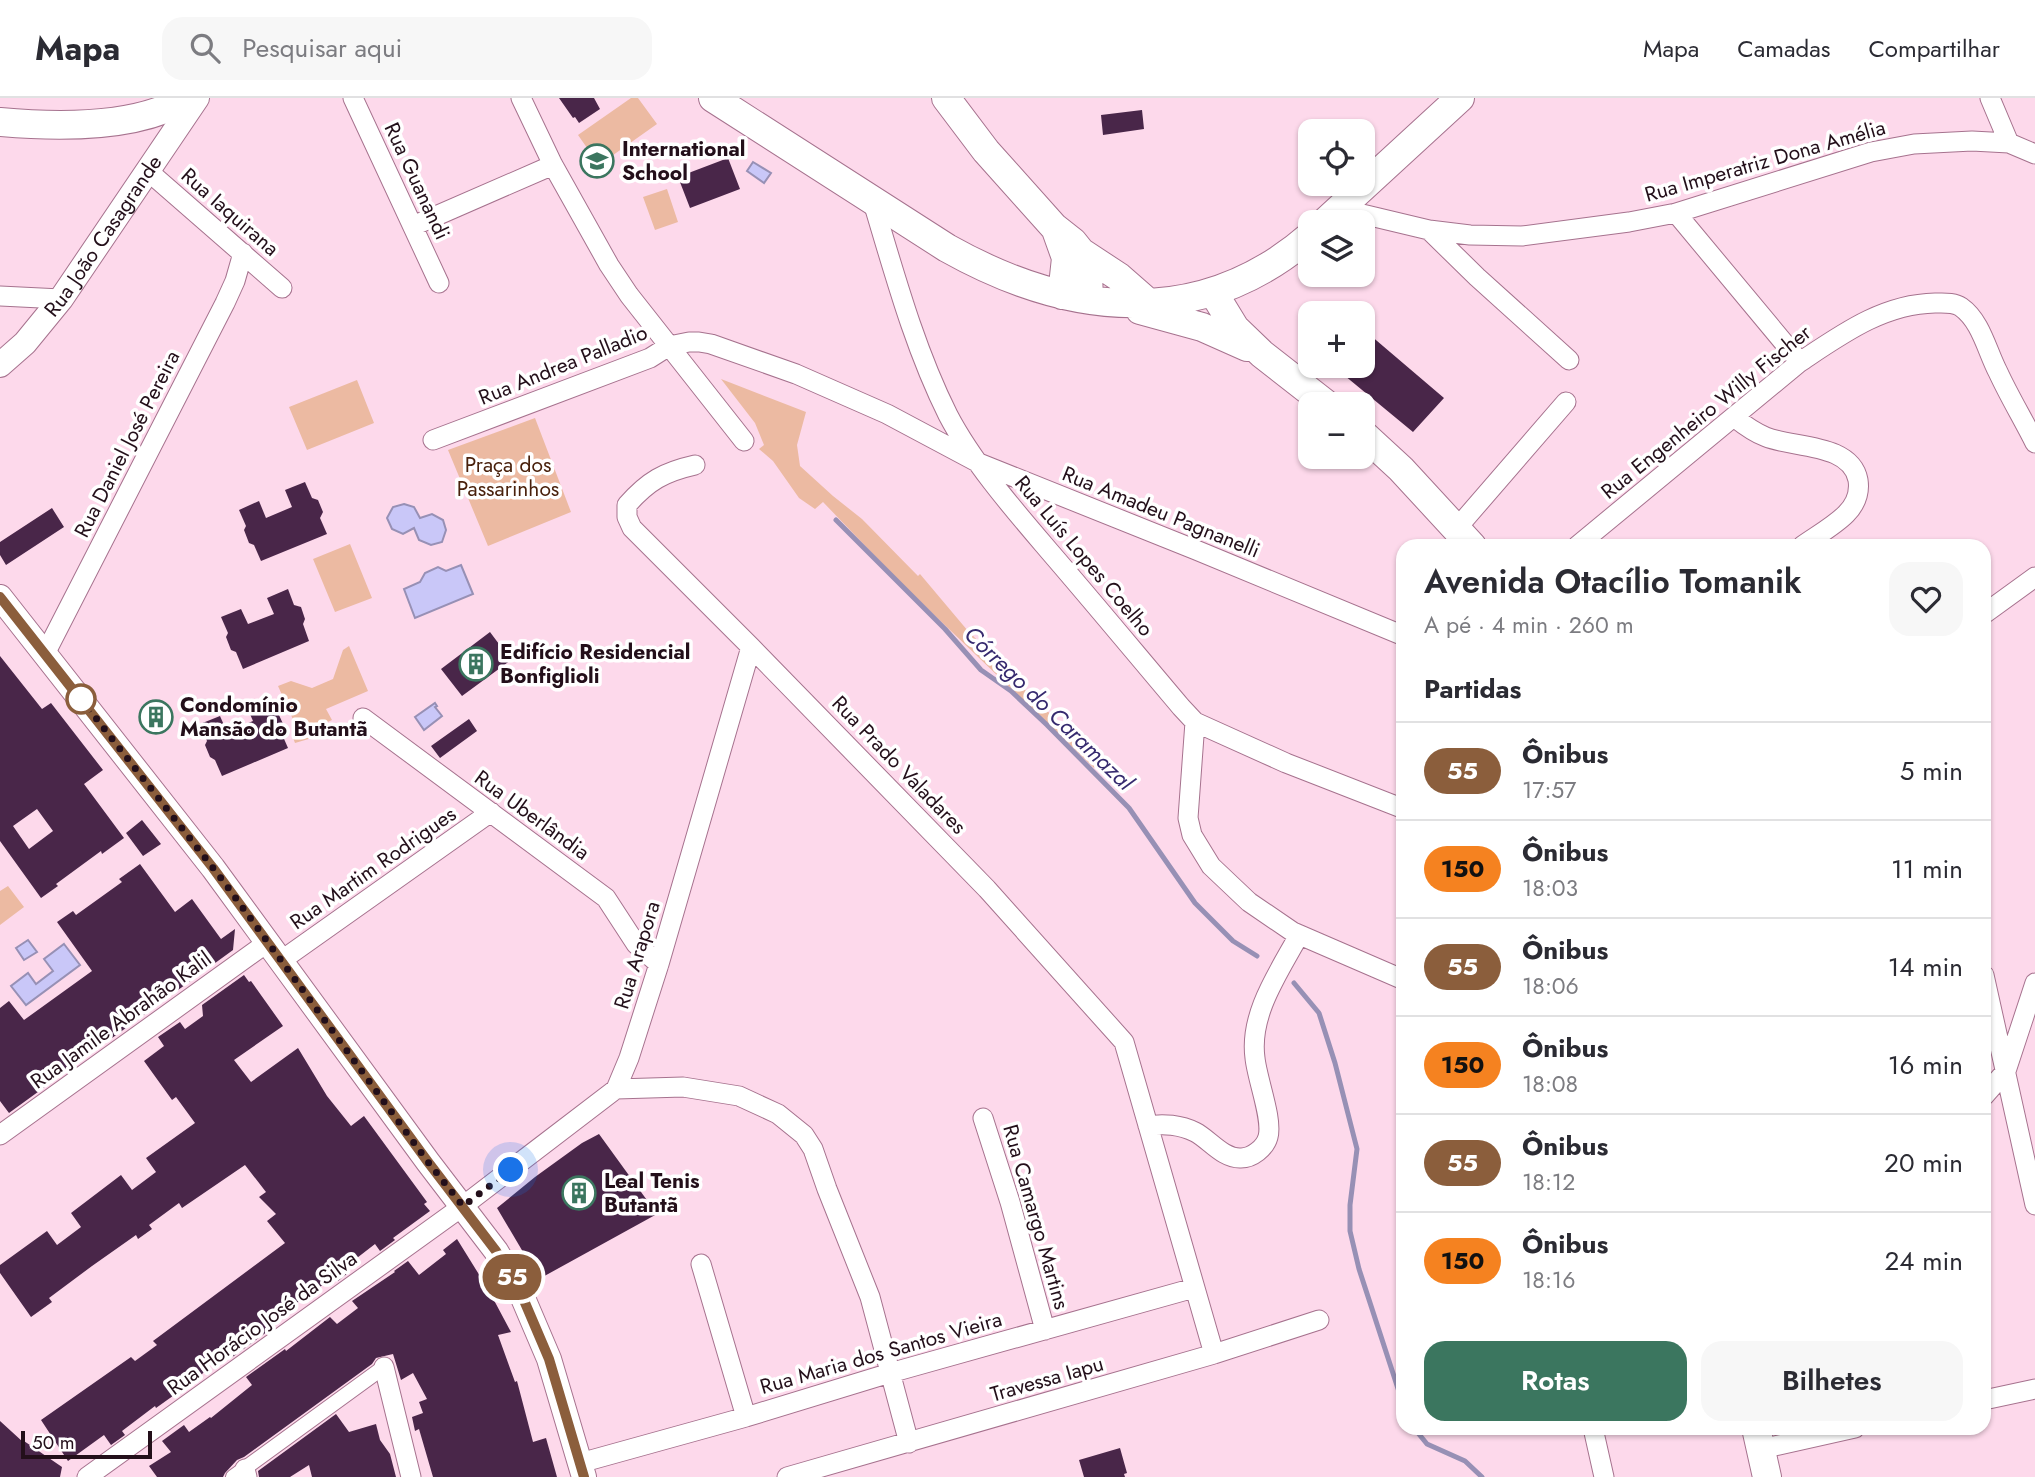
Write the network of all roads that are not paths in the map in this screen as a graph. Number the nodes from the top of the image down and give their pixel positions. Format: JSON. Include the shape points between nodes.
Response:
{"nodes":[{"id":1,"x":187,"y":98,"type":"edge"},
{"id":2,"x":197,"y":98,"type":"edge"},
{"id":3,"x":353,"y":98,"type":"edge"},
{"id":4,"x":521,"y":98,"type":"edge"},
{"id":5,"x":1460,"y":98,"type":"edge"},
{"id":6,"x":1990,"y":98,"type":"edge"},
{"id":7,"x":949,"y":99,"type":"edge"},
{"id":8,"x":717,"y":100,"type":"edge"},
{"id":9,"x":0,"y":121,"type":"edge"},
{"id":10,"x":2009,"y":144,"type":"junction"},
{"id":11,"x":2035,"y":154,"type":"edge"},
{"id":12,"x":553,"y":165,"type":"junction"},
{"id":13,"x":148,"y":171,"type":"junction"},
{"id":14,"x":872,"y":199,"type":"junction"},
{"id":15,"x":1338,"y":210,"type":"edge"},
{"id":16,"x":1676,"y":213,"type":"junction"},
{"id":17,"x":1375,"y":222,"type":"edge"},
{"id":18,"x":413,"y":226,"type":"junction"},
{"id":19,"x":1054,"y":227,"type":"junction"},
{"id":20,"x":1429,"y":230,"type":"junction"},
{"id":21,"x":1298,"y":246,"type":"edge"},
{"id":22,"x":1081,"y":252,"type":"junction"},
{"id":23,"x":243,"y":253,"type":"junction"},
{"id":24,"x":439,"y":283,"type":"dead end"},
{"id":25,"x":282,"y":288,"type":"dead end"},
{"id":26,"x":1213,"y":292,"type":"junction"},
{"id":27,"x":0,"y":296,"type":"edge"},
{"id":28,"x":1076,"y":297,"type":"junction"},
{"id":29,"x":61,"y":299,"type":"junction"},
{"id":30,"x":1122,"y":304,"type":"junction"},
{"id":31,"x":1151,"y":304,"type":"junction"},
{"id":32,"x":711,"y":344,"type":"joint"},
{"id":33,"x":669,"y":346,"type":"junction"},
{"id":34,"x":1262,"y":354,"type":"junction"},
{"id":35,"x":1569,"y":360,"type":"dead end"},
{"id":36,"x":1800,"y":362,"type":"junction"},
{"id":37,"x":0,"y":365,"type":"edge"},
{"id":38,"x":1311,"y":392,"type":"edge"},
{"id":39,"x":1566,"y":402,"type":"dead end"},
{"id":40,"x":1734,"y":417,"type":"junction"},
{"id":41,"x":433,"y":440,"type":"dead end"},
{"id":42,"x":744,"y":441,"type":"dead end"},
{"id":43,"x":2035,"y":443,"type":"edge"},
{"id":44,"x":1375,"y":445,"type":"edge"},
{"id":45,"x":979,"y":463,"type":"junction"},
{"id":46,"x":695,"y":465,"type":"dead end"},
{"id":47,"x":1465,"y":537,"type":"edge"},
{"id":48,"x":1586,"y":539,"type":"edge"},
{"id":49,"x":1812,"y":539,"type":"edge"},
{"id":50,"x":2035,"y":576,"type":"edge"},
{"id":51,"x":0,"y":597,"type":"edge"},
{"id":52,"x":1991,"y":609,"type":"edge"},
{"id":53,"x":1396,"y":633,"type":"edge"},
{"id":54,"x":751,"y":647,"type":"junction"},
{"id":55,"x":45,"y":654,"type":"junction"},
{"id":56,"x":363,"y":718,"type":"dead end"},
{"id":57,"x":1195,"y":722,"type":"junction"},
{"id":58,"x":1396,"y":806,"type":"edge"},
{"id":59,"x":491,"y":812,"type":"junction"},
{"id":60,"x":1299,"y":935,"type":"junction"},
{"id":61,"x":275,"y":951,"type":"junction"},
{"id":62,"x":659,"y":964,"type":"junction"},
{"id":63,"x":1396,"y":977,"type":"edge"},
{"id":64,"x":2035,"y":983,"type":"edge"},
{"id":65,"x":1991,"y":1006,"type":"edge"},
{"id":66,"x":2006,"y":1071,"type":"junction"},
{"id":67,"x":1991,"y":1088,"type":"edge"},
{"id":68,"x":616,"y":1089,"type":"junction"},
{"id":69,"x":983,"y":1118,"type":"dead end"},
{"id":70,"x":1148,"y":1126,"type":"junction"},
{"id":71,"x":0,"y":1135,"type":"edge"},
{"id":72,"x":2035,"y":1205,"type":"edge"},
{"id":73,"x":463,"y":1206,"type":"junction"},
{"id":74,"x":701,"y":1264,"type":"dead end"},
{"id":75,"x":1194,"y":1288,"type":"junction"},
{"id":76,"x":1319,"y":1320,"type":"dead end"},
{"id":77,"x":1045,"y":1330,"type":"junction"},
{"id":78,"x":1214,"y":1354,"type":"junction"},
{"id":79,"x":384,"y":1367,"type":"joint"},
{"id":80,"x":890,"y":1373,"type":"junction"},
{"id":81,"x":2035,"y":1389,"type":"edge"},
{"id":82,"x":1991,"y":1398,"type":"edge"},
{"id":83,"x":746,"y":1417,"type":"junction"},
{"id":84,"x":1595,"y":1435,"type":"edge"},
{"id":85,"x":1787,"y":1435,"type":"edge"},
{"id":86,"x":1758,"y":1438,"type":"edge"},
{"id":87,"x":909,"y":1443,"type":"junction"},
{"id":88,"x":582,"y":1470,"type":"edge"},
{"id":89,"x":242,"y":1474,"type":"edge"},
{"id":90,"x":87,"y":1477,"type":"edge"},
{"id":91,"x":411,"y":1477,"type":"edge"},
{"id":92,"x":787,"y":1477,"type":"edge"},
{"id":93,"x":1604,"y":1477,"type":"edge"},
{"id":94,"x":1767,"y":1477,"type":"edge"}],
"edges":[{"from":1,"to":9,"type":"main road","via":[[177,105],[111,122]]},
{"from":2,"to":13,"type":"street","name":"Rua João Casagrande"},
{"from":3,"to":18,"type":"street","name":"Rua Guanandi"},
{"from":4,"to":12,"type":"street"},
{"from":5,"to":15,"type":"main road"},
{"from":6,"to":10,"type":"street"},
{"from":7,"to":19,"type":"main road","via":[[986,151]]},
{"from":8,"to":14,"type":"main road"},
{"from":10,"to":11,"type":"street","name":"Rua Imperatriz Dona Amélia"},
{"from":10,"to":16,"type":"street","name":"Rua Imperatriz Dona Amélia","via":[[1947,142],[1871,152]]},
{"from":12,"to":18,"type":"street"},
{"from":12,"to":33,"type":"street","via":[[609,265]]},
{"from":13,"to":23,"type":"street","name":"Rua Iaquirana"},
{"from":13,"to":29,"type":"street","name":"Rua João Casagrande"},
{"from":14,"to":28,"type":"main road","via":[[979,266],[1017,283]]},
{"from":14,"to":45,"type":"street","name":"Rua Luís Lopes Coelho","via":[[933,383]]},
{"from":16,"to":20,"type":"street","name":"Rua Imperatriz Dona Amélia","via":[[1522,236]]},
{"from":16,"to":36,"type":"street"},
{"from":17,"to":20,"type":"street","name":"Rua Imperatriz Dona Amélia"},
{"from":18,"to":24,"type":"street","name":"Rua Guanandi"},
{"from":19,"to":22,"type":"main road"},
{"from":19,"to":28,"type":"main road"},
{"from":20,"to":35,"type":"street"},
{"from":21,"to":26,"type":"main road","via":[[1255,274]]},
{"from":22,"to":28,"type":"main road","via":[[1087,263]]},
{"from":22,"to":31,"type":"main road"},
{"from":23,"to":25,"type":"street","name":"Rua Iaquirana"},
{"from":23,"to":55,"type":"street","name":"Rua Daniel José Pereira","via":[[225,303]]},
{"from":26,"to":31,"type":"main road"},
{"from":26,"to":34,"type":"main road","via":[[1235,328]]},
{"from":27,"to":29,"type":"street"},
{"from":28,"to":30,"type":"main road"},
{"from":29,"to":37,"type":"street","name":"Rua João Casagrande"},
{"from":30,"to":31,"type":"main road"},
{"from":30,"to":34,"type":"main road","via":[[1225,335]]},
{"from":32,"to":33,"type":"street","name":"Rua Andrea Palladio"},
{"from":32,"to":45,"type":"street","name":"Rua Amadeu Pagnanelli","via":[[796,374],[887,414]]},
{"from":33,"to":41,"type":"street","name":"Rua Andrea Palladio","via":[[650,358]]},
{"from":33,"to":42,"type":"street"},
{"from":34,"to":38,"type":"main road"},
{"from":36,"to":40,"type":"street","name":"Rua Engenheiro Willy Fischer"},
{"from":36,"to":43,"type":"street","name":"Rua Engenheiro Willy Fischer","via":[[1879,314],[1913,304],[1957,304],[1979,330]]},
{"from":39,"to":47,"type":"street"},
{"from":40,"to":48,"type":"street","name":"Rua Engenheiro Willy Fischer"},
{"from":40,"to":49,"type":"street","via":[[1766,438],[1828,451],[1850,464],[1858,485],[1854,505]]},
{"from":44,"to":47,"type":"main road"},
{"from":45,"to":53,"type":"street","name":"Rua Amadeu Pagnanelli"},
{"from":45,"to":57,"type":"street","name":"Rua Luís Lopes Coelho"},
{"from":46,"to":54,"type":"street","name":"Rua Prado Valadares","via":[[670,470],[652,482],[627,505],[627,517],[632,528]]},
{"from":50,"to":52,"type":"street"},
{"from":51,"to":55,"type":"street"},
{"from":54,"to":62,"type":"street","name":"Rua Arapora"},
{"from":54,"to":70,"type":"street","name":"Rua Prado Valadares","via":[[987,889],[1124,1042]]},
{"from":55,"to":61,"type":"street"},
{"from":56,"to":59,"type":"street","name":"Rua Uberlândia"},
{"from":57,"to":58,"type":"street","name":"Rua Luís Lopes Coelho"},
{"from":57,"to":60,"type":"street","via":[[1188,818],[1192,835],[1227,882]]},
{"from":59,"to":61,"type":"street","name":"Rua Martim Rodrigues"},
{"from":59,"to":62,"type":"street","name":"Rua Uberlândia","via":[[606,898],[636,944]]},
{"from":60,"to":63,"type":"street"},
{"from":60,"to":70,"type":"street","via":[[1272,985],[1256,1029],[1255,1061],[1269,1128],[1266,1143],[1253,1155],[1241,1158],[1223,1152],[1195,1132],[1172,1125]]},
{"from":61,"to":71,"type":"street","name":"Rua Jamile Abrahão Kalil"},
{"from":61,"to":73,"type":"street"},
{"from":62,"to":68,"type":"street","name":"Rua Arapora"},
{"from":64,"to":66,"type":"street"},
{"from":65,"to":66,"type":"street"},
{"from":66,"to":67,"type":"street"},
{"from":66,"to":72,"type":"street"},
{"from":68,"to":73,"type":"street"},
{"from":68,"to":80,"type":"street","via":[[683,1087],[739,1096],[778,1114],[804,1135],[870,1297]]},
{"from":69,"to":77,"type":"street","name":"Rua Camargo Martins"},
{"from":70,"to":75,"type":"street"},
{"from":73,"to":88,"type":"street","via":[[520,1291],[549,1359]]},
{"from":73,"to":90,"type":"street","name":"Rua Horácio José da Silva"},
{"from":74,"to":83,"type":"street"},
{"from":75,"to":77,"type":"street","name":"Rua Maria dos Santos Vieira"},
{"from":75,"to":78,"type":"street"},
{"from":76,"to":78,"type":"street","name":"Travessa Iapu"},
{"from":77,"to":80,"type":"street","name":"Rua Maria dos Santos Vieira"},
{"from":78,"to":87,"type":"street","name":"Travessa Iapu"},
{"from":79,"to":89,"type":"street"},
{"from":79,"to":91,"type":"street"},
{"from":80,"to":83,"type":"street","name":"Rua Maria dos Santos Vieira"},
{"from":80,"to":87,"type":"street"},
{"from":81,"to":82,"type":"street"},
{"from":83,"to":88,"type":"street","name":"Rua Maria dos Santos Vieira"},
{"from":84,"to":93,"type":"street"},
{"from":85,"to":86,"type":"street"},
{"from":86,"to":94,"type":"main road"},
{"from":87,"to":92,"type":"street","name":"Travessa Iapu"}]}
